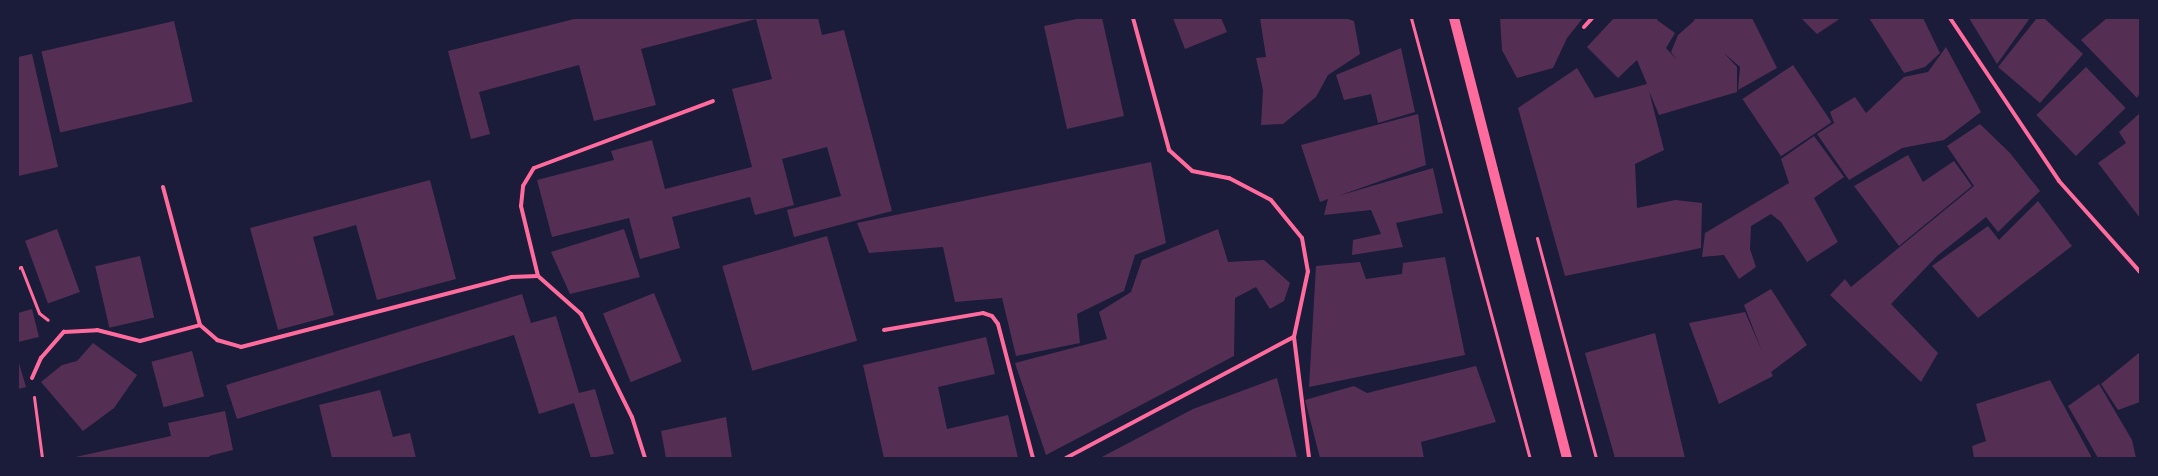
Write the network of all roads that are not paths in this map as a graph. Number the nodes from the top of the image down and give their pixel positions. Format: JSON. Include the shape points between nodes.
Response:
{"nodes":[{"id":1,"x":1133,"y":18,"type":"edge"},
{"id":2,"x":1454,"y":18,"type":"edge"},
{"id":3,"x":1592,"y":18,"type":"edge"},
{"id":4,"x":1950,"y":18,"type":"edge"},
{"id":5,"x":1584,"y":27,"type":"dead end"},
{"id":6,"x":713,"y":101,"type":"dead end"},
{"id":7,"x":163,"y":186,"type":"dead end"},
{"id":8,"x":2140,"y":272,"type":"edge"},
{"id":9,"x":538,"y":276,"type":"junction"},
{"id":10,"x":200,"y":324,"type":"junction"},
{"id":11,"x":884,"y":330,"type":"dead end"},
{"id":12,"x":1294,"y":337,"type":"junction"},
{"id":13,"x":32,"y":378,"type":"road end"},
{"id":14,"x":645,"y":458,"type":"edge"},
{"id":15,"x":1033,"y":458,"type":"edge"},
{"id":16,"x":1066,"y":458,"type":"edge"},
{"id":17,"x":1309,"y":458,"type":"edge"},
{"id":18,"x":1567,"y":458,"type":"edge"}],
"edges":[{"from":1,"to":12,"type":"lane","via":[[1169,150],[1192,170],[1229,178],[1271,200],[1302,238],[1308,271]]},
{"from":2,"to":18,"type":"main road"},
{"from":3,"to":5,"type":"lane"},
{"from":4,"to":8,"type":"lane","via":[[2059,181]]},
{"from":6,"to":9,"type":"lane","via":[[534,168],[523,186],[521,206]]},
{"from":7,"to":10,"type":"lane"},
{"from":9,"to":10,"type":"lane","via":[[511,276],[241,347],[217,340]]},
{"from":9,"to":14,"type":"lane","via":[[581,314],[632,416]]},
{"from":10,"to":13,"type":"lane","via":[[140,341],[97,330],[64,332],[41,358]]},
{"from":11,"to":15,"type":"lane","via":[[984,313],[992,316],[998,324]]},
{"from":12,"to":16,"type":"lane"},
{"from":12,"to":17,"type":"lane"}]}
